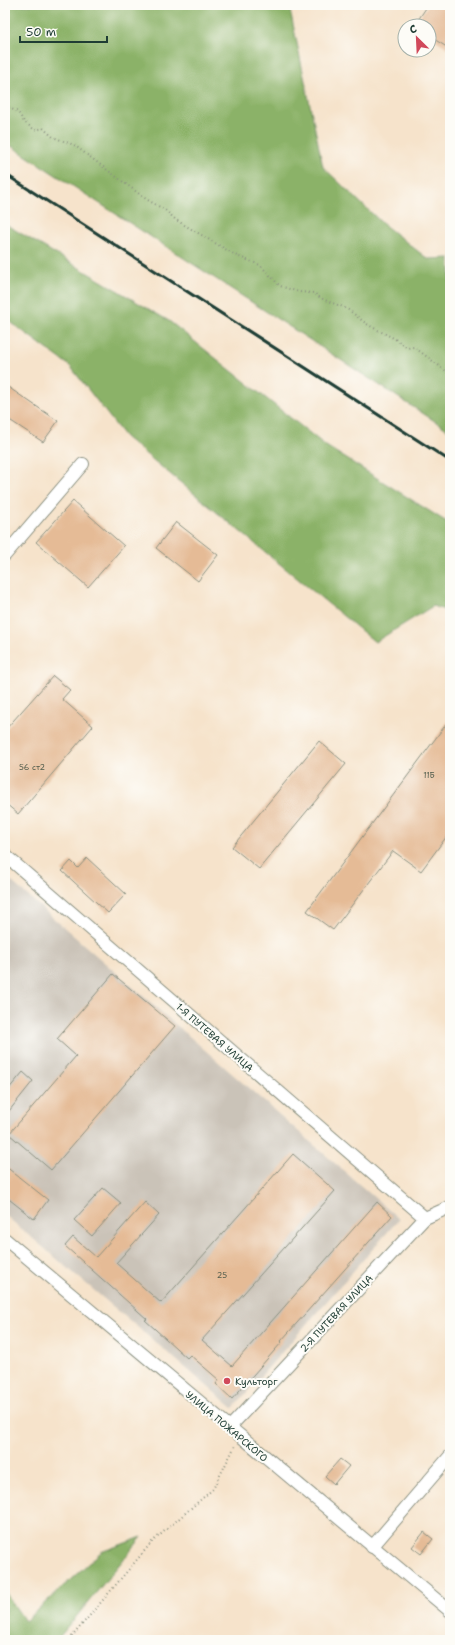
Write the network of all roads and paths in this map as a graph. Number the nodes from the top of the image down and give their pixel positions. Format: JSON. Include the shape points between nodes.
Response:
{"nodes":[{"id":1,"x":5,"y":106,"type":"edge"},
{"id":2,"x":450,"y":374,"type":"edge"},
{"id":3,"x":83,"y":464,"type":"dead end"},
{"id":4,"x":5,"y":555,"type":"edge"},
{"id":5,"x":5,"y":855,"type":"edge"},
{"id":6,"x":450,"y":1206,"type":"edge"},
{"id":7,"x":425,"y":1218,"type":"junction"},
{"id":8,"x":5,"y":1239,"type":"edge"},
{"id":9,"x":229,"y":1428,"type":"junction"},
{"id":10,"x":240,"y":1436,"type":"junction"},
{"id":11,"x":450,"y":1456,"type":"edge"},
{"id":12,"x":372,"y":1547,"type":"junction"},
{"id":13,"x":450,"y":1612,"type":"edge"},
{"id":14,"x":69,"y":1640,"type":"edge"}],
"edges":[{"from":1,"to":2,"type":"path","via":[[18,112],[24,122],[35,130],[42,128],[53,137],[74,146],[176,220],[238,256],[260,265],[280,286],[314,293],[321,299],[345,308],[371,327],[396,338],[407,348],[414,347]]},
{"from":3,"to":4,"type":"street"},
{"from":5,"to":7,"type":"street","name":"1-Я ПУТЕВАЯ УЛИЦА"},
{"from":6,"to":7,"type":"street","name":"2-Я ПУТЕВАЯ УЛИЦА"},
{"from":7,"to":9,"type":"street","name":"2-Я ПУТЕВАЯ УЛИЦА"},
{"from":8,"to":9,"type":"street","name":"УЛИЦА ПОЖАРСКОГО"},
{"from":9,"to":10,"type":"street","name":"УЛИЦА ПОЖАРСКОГО"},
{"from":10,"to":12,"type":"street","name":"УЛИЦА ПОЖАРСКОГО"},
{"from":10,"to":14,"type":"path","via":[[213,1489],[152,1542]]},
{"from":11,"to":12,"type":"street"},
{"from":12,"to":13,"type":"street","name":"УЛИЦА ПОЖАРСКОГО"}]}
